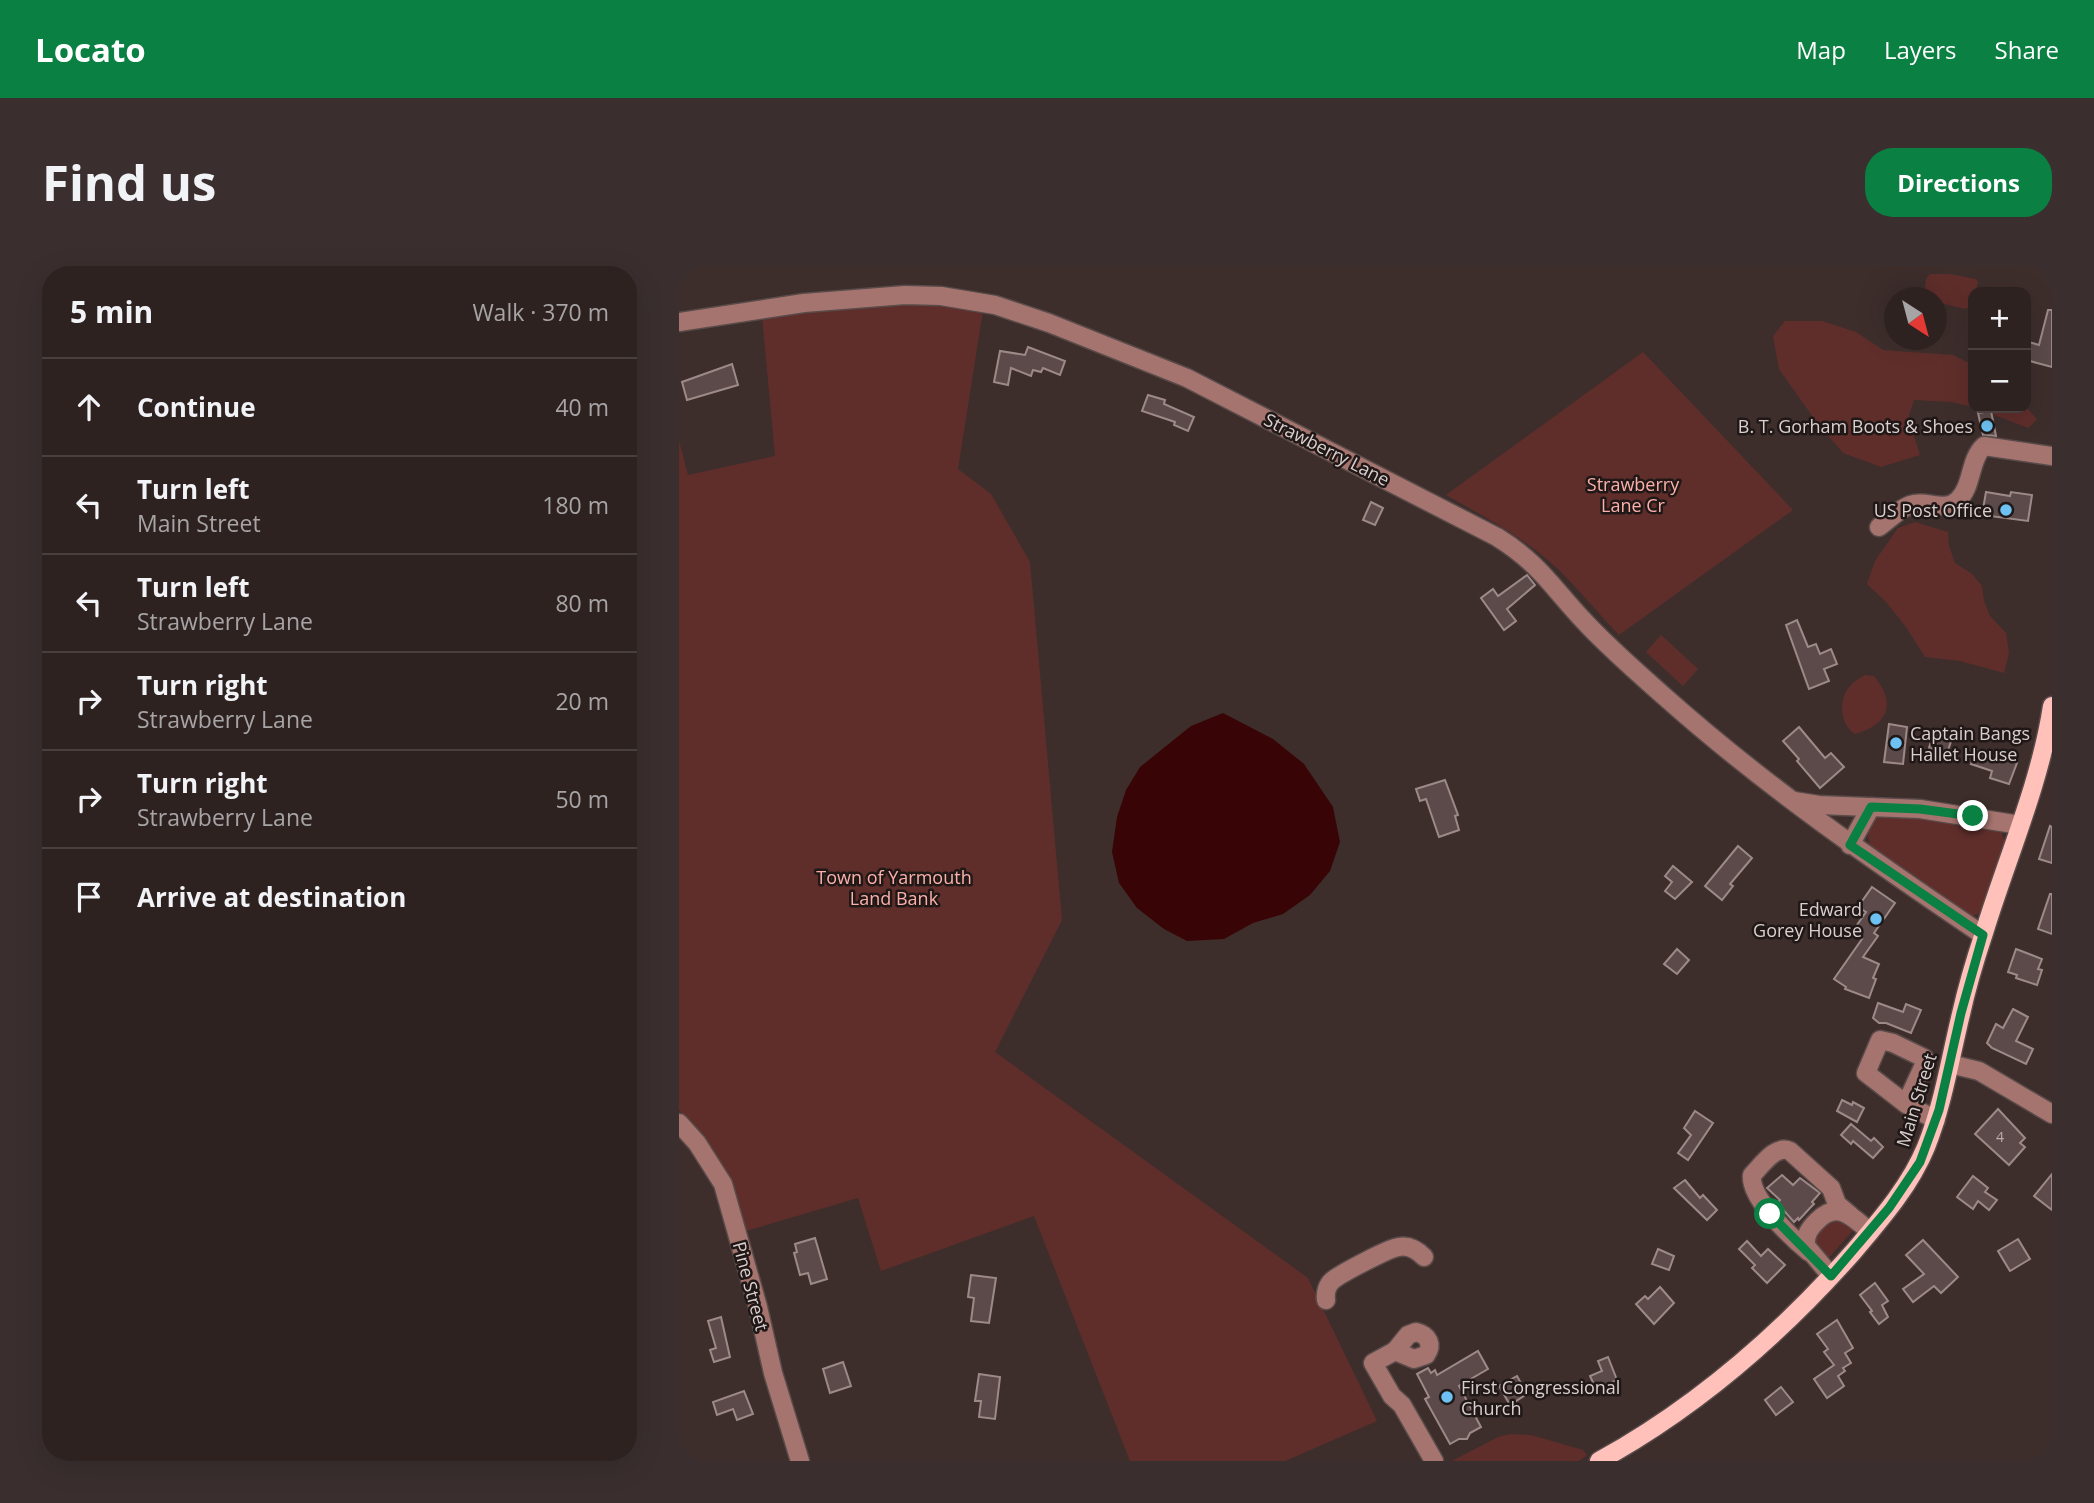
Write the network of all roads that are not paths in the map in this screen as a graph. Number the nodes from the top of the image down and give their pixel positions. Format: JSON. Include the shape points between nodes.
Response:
{"nodes":[{"id":1,"x":679,"y":323,"type":"edge"},
{"id":2,"x":2052,"y":456,"type":"edge"},
{"id":3,"x":1879,"y":527,"type":"dead end"},
{"id":4,"x":2052,"y":706,"type":"edge"},
{"id":5,"x":1788,"y":798,"type":"junction"},
{"id":6,"x":1871,"y":807,"type":"junction"},
{"id":7,"x":2020,"y":824,"type":"junction"},
{"id":8,"x":1850,"y":845,"type":"junction"},
{"id":9,"x":1983,"y":935,"type":"junction"},
{"id":10,"x":1950,"y":1064,"type":"junction"},
{"id":11,"x":1906,"y":1104,"type":"dead end"},
{"id":12,"x":2052,"y":1114,"type":"edge"},
{"id":13,"x":1935,"y":1121,"type":"junction"},
{"id":14,"x":679,"y":1124,"type":"edge"},
{"id":15,"x":1850,"y":1215,"type":"junction"},
{"id":16,"x":1870,"y":1232,"type":"junction"},
{"id":17,"x":1809,"y":1252,"type":"junction"},
{"id":18,"x":1424,"y":1257,"type":"dead end"},
{"id":19,"x":1831,"y":1276,"type":"junction"},
{"id":20,"x":1326,"y":1300,"type":"dead end"},
{"id":21,"x":1395,"y":1351,"type":"dead end"},
{"id":22,"x":800,"y":1461,"type":"edge"},
{"id":23,"x":1434,"y":1461,"type":"edge"},
{"id":24,"x":1598,"y":1461,"type":"edge"}],
"edges":[{"from":1,"to":5,"type":"street","name":"Strawberry Lane","via":[[775,306],[914,295],[965,299],[1032,317],[1159,365],[1519,551],[1614,652]]},
{"from":2,"to":3,"type":"street","via":[[1984,446],[1958,500],[1951,505],[1907,506]]},
{"from":4,"to":7,"type":"main road","name":"Main Street","via":[[2040,764]]},
{"from":5,"to":6,"type":"street","name":"Strawberry Lane","via":[[1813,805]]},
{"from":5,"to":8,"type":"street","name":"Strawberry Lane"},
{"from":6,"to":7,"type":"street","name":"Strawberry Lane","via":[[1920,809]]},
{"from":6,"to":8,"type":"street"},
{"from":7,"to":9,"type":"main road","name":"Main Street"},
{"from":8,"to":9,"type":"street","name":"Strawberry Lane"},
{"from":9,"to":10,"type":"main road","name":"Main Street"},
{"from":10,"to":12,"type":"street","via":[[1979,1071]]},
{"from":10,"to":13,"type":"main road","name":"Main Street"},
{"from":11,"to":13,"type":"street"},
{"from":13,"to":16,"type":"main road","name":"Main Street","via":[[1912,1175]]},
{"from":14,"to":22,"type":"street","name":"Pine Street","via":[[723,1184]]},
{"from":15,"to":16,"type":"street"},
{"from":15,"to":17,"type":"street","via":[[1824,1213],[1809,1230]]},
{"from":15,"to":17,"type":"street","via":[[1839,1208],[1831,1188],[1786,1148],[1779,1149],[1751,1181],[1770,1214]]},
{"from":16,"to":19,"type":"main road","name":"Main Street"},
{"from":17,"to":19,"type":"street"},
{"from":18,"to":20,"type":"street","via":[[1409,1247],[1392,1249],[1333,1280]]},
{"from":19,"to":24,"type":"main road","name":"Main Street","via":[[1759,1349],[1699,1397]]},
{"from":21,"to":23,"type":"street","via":[[1373,1363]]}]}
